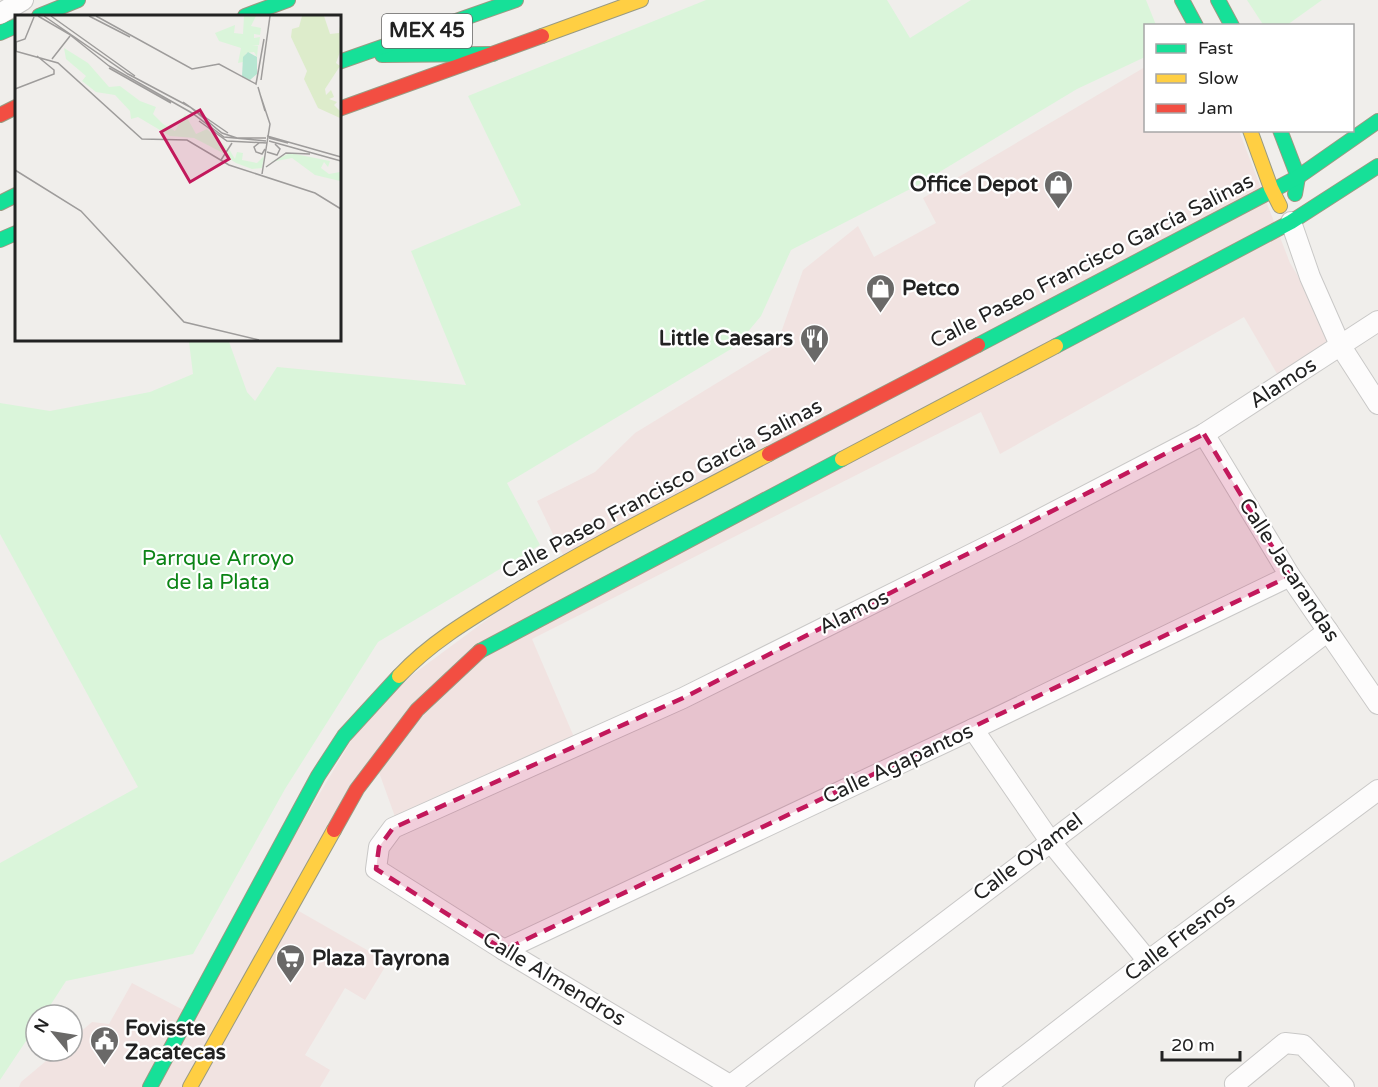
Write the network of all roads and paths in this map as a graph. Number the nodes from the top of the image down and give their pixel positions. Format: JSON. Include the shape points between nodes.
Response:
{"nodes":[{"id":1,"x":22,"y":0,"type":"edge"},
{"id":2,"x":78,"y":0,"type":"edge"},
{"id":3,"x":288,"y":0,"type":"edge"},
{"id":4,"x":516,"y":0,"type":"edge"},
{"id":5,"x":641,"y":0,"type":"edge"},
{"id":6,"x":1182,"y":0,"type":"edge"},
{"id":7,"x":1218,"y":0,"type":"edge"},
{"id":8,"x":0,"y":14,"type":"edge"},
{"id":9,"x":41,"y":15,"type":"edge"},
{"id":10,"x":248,"y":15,"type":"edge"},
{"id":11,"x":1225,"y":20,"type":"edge"},
{"id":12,"x":1195,"y":24,"type":"edge"},
{"id":13,"x":15,"y":26,"type":"edge"},
{"id":14,"x":0,"y":33,"type":"edge"},
{"id":15,"x":494,"y":54,"type":"junction"},
{"id":16,"x":354,"y":56,"type":"junction"},
{"id":17,"x":340,"y":62,"type":"edge"},
{"id":18,"x":15,"y":108,"type":"edge"},
{"id":19,"x":340,"y":109,"type":"edge"},
{"id":20,"x":0,"y":115,"type":"edge"},
{"id":21,"x":1378,"y":121,"type":"edge"},
{"id":22,"x":1251,"y":132,"type":"edge"},
{"id":23,"x":1281,"y":132,"type":"edge"},
{"id":24,"x":1378,"y":166,"type":"edge"},
{"id":25,"x":1298,"y":177,"type":"junction"},
{"id":26,"x":1271,"y":192,"type":"junction"},
{"id":27,"x":15,"y":196,"type":"edge"},
{"id":28,"x":0,"y":203,"type":"edge"},
{"id":29,"x":1291,"y":222,"type":"junction"},
{"id":30,"x":15,"y":233,"type":"edge"},
{"id":31,"x":0,"y":240,"type":"edge"},
{"id":32,"x":1378,"y":321,"type":"edge"},
{"id":33,"x":1340,"y":345,"type":"junction"},
{"id":34,"x":1378,"y":404,"type":"edge"},
{"id":35,"x":1204,"y":434,"type":"junction"},
{"id":36,"x":1290,"y":576,"type":"junction"},
{"id":37,"x":1328,"y":631,"type":"junction"},
{"id":38,"x":1378,"y":704,"type":"edge"},
{"id":39,"x":973,"y":729,"type":"junction"},
{"id":40,"x":1378,"y":790,"type":"edge"},
{"id":41,"x":1050,"y":840,"type":"junction"},
{"id":42,"x":376,"y":869,"type":"joint"},
{"id":43,"x":504,"y":950,"type":"junction"},
{"id":44,"x":1148,"y":961,"type":"junction"},
{"id":45,"x":732,"y":1086,"type":"edge"},
{"id":46,"x":150,"y":1087,"type":"edge"},
{"id":47,"x":190,"y":1087,"type":"edge"},
{"id":48,"x":985,"y":1087,"type":"edge"},
{"id":49,"x":1236,"y":1087,"type":"edge"},
{"id":50,"x":1344,"y":1087,"type":"edge"}],
"edges":[{"from":1,"to":8,"type":"street"},
{"from":2,"to":9,"type":"main road"},
{"from":3,"to":10,"type":"main road"},
{"from":4,"to":16,"type":"main road","number":"MEX 45"},
{"from":5,"to":15,"type":"main road"},
{"from":6,"to":12,"type":"main road"},
{"from":7,"to":11,"type":"main road"},
{"from":13,"to":14,"type":"main road"},
{"from":15,"to":16,"type":"main road"},
{"from":15,"to":19,"type":"main road"},
{"from":16,"to":17,"type":"main road","number":"MEX 45"},
{"from":18,"to":20,"type":"main road"},
{"from":21,"to":25,"type":"main road","name":"Calle Paseo Francisco García Salinas"},
{"from":22,"to":26,"type":"main road"},
{"from":23,"to":25,"type":"main road"},
{"from":24,"to":29,"type":"main road"},
{"from":25,"to":26,"type":"main road","name":"Calle Paseo Francisco García Salinas"},
{"from":25,"to":29,"type":"main road"},
{"from":26,"to":29,"type":"main road"},
{"from":26,"to":46,"type":"main road","name":"Calle Paseo Francisco García Salinas","via":[[566,561],[419,655],[344,736],[318,776]]},
{"from":27,"to":28,"type":"main road"},
{"from":29,"to":33,"type":"street"},
{"from":29,"to":47,"type":"main road","via":[[482,649],[417,710],[357,789]]},
{"from":30,"to":31,"type":"main road"},
{"from":32,"to":33,"type":"street","name":"Alamos"},
{"from":33,"to":34,"type":"street"},
{"from":33,"to":35,"type":"street","name":"Alamos"},
{"from":35,"to":36,"type":"street","name":"Calle Jacarandas"},
{"from":35,"to":42,"type":"street","name":"Alamos","via":[[683,698],[393,828],[379,847]]},
{"from":36,"to":37,"type":"street","name":"Calle Jacarandas"},
{"from":36,"to":39,"type":"street","name":"Calle Agapantos"},
{"from":37,"to":38,"type":"street","name":"Calle Jacarandas"},
{"from":37,"to":41,"type":"street","name":"Calle Oyamel"},
{"from":39,"to":41,"type":"street"},
{"from":39,"to":43,"type":"street","name":"Calle Agapantos"},
{"from":40,"to":44,"type":"street","name":"Calle Fresnos"},
{"from":41,"to":44,"type":"street"},
{"from":41,"to":45,"type":"street","name":"Calle Oyamel"},
{"from":42,"to":43,"type":"street","name":"Calle Almendros"},
{"from":43,"to":45,"type":"street","name":"Calle Almendros"},
{"from":44,"to":48,"type":"street","name":"Calle Fresnos"},
{"from":49,"to":50,"type":"street","via":[[1285,1042],[1303,1045]]}]}
